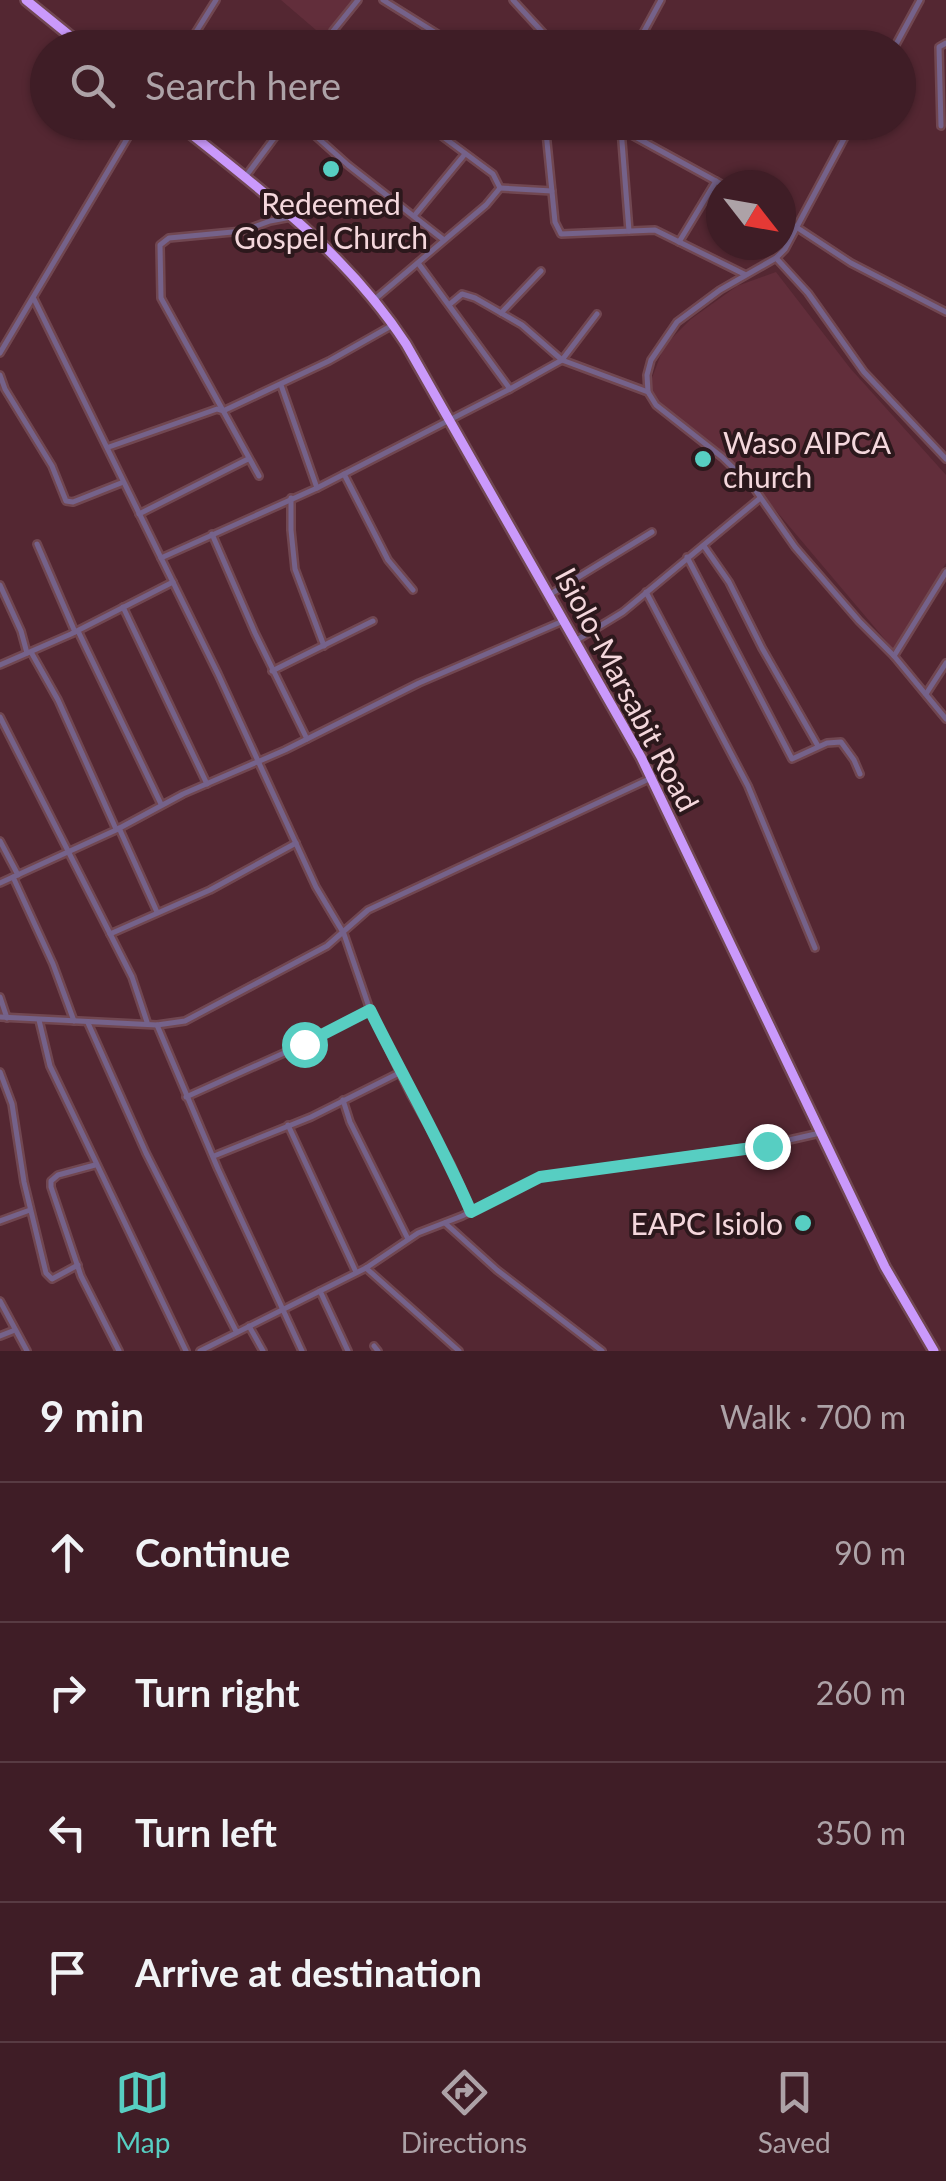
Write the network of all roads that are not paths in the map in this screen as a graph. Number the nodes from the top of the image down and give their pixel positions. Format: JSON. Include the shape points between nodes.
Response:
{"nodes":[{"id":1,"x":26,"y":0,"type":"edge"},
{"id":2,"x":216,"y":0,"type":"edge"},
{"id":3,"x":358,"y":0,"type":"edge"},
{"id":4,"x":383,"y":0,"type":"edge"},
{"id":5,"x":512,"y":0,"type":"edge"},
{"id":6,"x":661,"y":0,"type":"edge"},
{"id":7,"x":920,"y":0,"type":"edge"},
{"id":8,"x":63,"y":30,"type":"edge"},
{"id":9,"x":197,"y":30,"type":"edge"},
{"id":10,"x":334,"y":30,"type":"edge"},
{"id":11,"x":431,"y":30,"type":"edge"},
{"id":12,"x":540,"y":30,"type":"edge"},
{"id":13,"x":644,"y":30,"type":"edge"},
{"id":14,"x":904,"y":30,"type":"edge"},
{"id":15,"x":946,"y":43,"type":"edge"},
{"id":16,"x":942,"y":126,"type":"dead end"},
{"id":17,"x":128,"y":140,"type":"edge"},
{"id":18,"x":199,"y":140,"type":"edge"},
{"id":19,"x":272,"y":140,"type":"edge"},
{"id":20,"x":320,"y":140,"type":"edge"},
{"id":21,"x":447,"y":140,"type":"edge"},
{"id":22,"x":547,"y":140,"type":"edge"},
{"id":23,"x":622,"y":140,"type":"edge"},
{"id":24,"x":641,"y":140,"type":"edge"},
{"id":25,"x":843,"y":140,"type":"edge"},
{"id":26,"x":465,"y":154,"type":"junction"},
{"id":27,"x":245,"y":176,"type":"junction"},
{"id":28,"x":706,"y":176,"type":"edge"},
{"id":29,"x":500,"y":188,"type":"junction"},
{"id":30,"x":552,"y":191,"type":"junction"},
{"id":31,"x":706,"y":198,"type":"edge"},
{"id":32,"x":414,"y":216,"type":"junction"},
{"id":33,"x":294,"y":217,"type":"junction"},
{"id":34,"x":797,"y":226,"type":"joint"},
{"id":35,"x":629,"y":232,"type":"junction"},
{"id":36,"x":444,"y":240,"type":"junction"},
{"id":37,"x":680,"y":242,"type":"junction"},
{"id":38,"x":772,"y":260,"type":"edge"},
{"id":39,"x":778,"y":260,"type":"edge"},
{"id":40,"x":418,"y":263,"type":"junction"},
{"id":41,"x":541,"y":271,"type":"dead end"},
{"id":42,"x":745,"y":275,"type":"junction"},
{"id":43,"x":34,"y":299,"type":"junction"},
{"id":44,"x":375,"y":299,"type":"junction"},
{"id":45,"x":450,"y":304,"type":"junction"},
{"id":46,"x":946,"y":312,"type":"edge"},
{"id":47,"x":500,"y":314,"type":"junction"},
{"id":48,"x":597,"y":314,"type":"dead end"},
{"id":49,"x":393,"y":324,"type":"junction"},
{"id":50,"x":0,"y":353,"type":"edge"},
{"id":51,"x":562,"y":360,"type":"junction"},
{"id":52,"x":0,"y":375,"type":"edge"},
{"id":53,"x":281,"y":385,"type":"junction"},
{"id":54,"x":510,"y":390,"type":"junction"},
{"id":55,"x":648,"y":392,"type":"junction"},
{"id":56,"x":223,"y":410,"type":"junction"},
{"id":57,"x":451,"y":420,"type":"junction"},
{"id":58,"x":108,"y":448,"type":"junction"},
{"id":59,"x":248,"y":459,"type":"junction"},
{"id":60,"x":946,"y":460,"type":"edge"},
{"id":61,"x":344,"y":474,"type":"junction"},
{"id":62,"x":259,"y":476,"type":"dead end"},
{"id":63,"x":121,"y":483,"type":"junction"},
{"id":64,"x":317,"y":488,"type":"junction"},
{"id":65,"x":292,"y":498,"type":"junction"},
{"id":66,"x":760,"y":499,"type":"junction"},
{"id":67,"x":138,"y":515,"type":"junction"},
{"id":68,"x":652,"y":532,"type":"dead end"},
{"id":69,"x":212,"y":534,"type":"junction"},
{"id":70,"x":37,"y":544,"type":"dead end"},
{"id":71,"x":704,"y":546,"type":"junction"},
{"id":72,"x":688,"y":557,"type":"junction"},
{"id":73,"x":161,"y":558,"type":"junction"},
{"id":74,"x":946,"y":572,"type":"edge"},
{"id":75,"x":173,"y":582,"type":"junction"},
{"id":76,"x":0,"y":586,"type":"edge"},
{"id":77,"x":413,"y":590,"type":"dead end"},
{"id":78,"x":646,"y":592,"type":"junction"},
{"id":79,"x":549,"y":594,"type":"junction"},
{"id":80,"x":123,"y":607,"type":"junction"},
{"id":81,"x":565,"y":619,"type":"junction"},
{"id":82,"x":372,"y":621,"type":"dead end"},
{"id":83,"x":77,"y":632,"type":"junction"},
{"id":84,"x":577,"y":640,"type":"junction"},
{"id":85,"x":324,"y":646,"type":"junction"},
{"id":86,"x":29,"y":653,"type":"junction"},
{"id":87,"x":894,"y":656,"type":"junction"},
{"id":88,"x":946,"y":663,"type":"edge"},
{"id":89,"x":0,"y":665,"type":"edge"},
{"id":90,"x":272,"y":671,"type":"junction"},
{"id":91,"x":925,"y":695,"type":"junction"},
{"id":92,"x":0,"y":717,"type":"edge"},
{"id":93,"x":946,"y":719,"type":"edge"},
{"id":94,"x":307,"y":739,"type":"junction"},
{"id":95,"x":818,"y":746,"type":"junction"},
{"id":96,"x":256,"y":762,"type":"junction"},
{"id":97,"x":860,"y":774,"type":"dead end"},
{"id":98,"x":651,"y":778,"type":"junction"},
{"id":99,"x":208,"y":784,"type":"junction"},
{"id":100,"x":162,"y":804,"type":"junction"},
{"id":101,"x":118,"y":829,"type":"junction"},
{"id":102,"x":0,"y":841,"type":"edge"},
{"id":103,"x":296,"y":843,"type":"junction"},
{"id":104,"x":67,"y":850,"type":"junction"},
{"id":105,"x":15,"y":876,"type":"junction"},
{"id":106,"x":0,"y":883,"type":"edge"},
{"id":107,"x":158,"y":912,"type":"junction"},
{"id":108,"x":109,"y":934,"type":"junction"},
{"id":109,"x":344,"y":934,"type":"junction"},
{"id":110,"x":815,"y":948,"type":"dead end"},
{"id":111,"x":0,"y":997,"type":"edge"},
{"id":112,"x":370,"y":1010,"type":"junction"},
{"id":113,"x":4,"y":1018,"type":"edge"},
{"id":114,"x":39,"y":1020,"type":"junction"},
{"id":115,"x":75,"y":1022,"type":"junction"},
{"id":116,"x":147,"y":1022,"type":"junction"},
{"id":117,"x":88,"y":1023,"type":"junction"},
{"id":118,"x":157,"y":1025,"type":"junction"},
{"id":119,"x":0,"y":1072,"type":"edge"},
{"id":120,"x":401,"y":1072,"type":"junction"},
{"id":121,"x":186,"y":1097,"type":"junction"},
{"id":122,"x":343,"y":1100,"type":"junction"},
{"id":123,"x":288,"y":1125,"type":"junction"},
{"id":124,"x":820,"y":1133,"type":"junction"},
{"id":125,"x":214,"y":1156,"type":"junction"},
{"id":126,"x":95,"y":1165,"type":"junction"},
{"id":127,"x":30,"y":1210,"type":"junction"},
{"id":128,"x":471,"y":1212,"type":"junction"},
{"id":129,"x":0,"y":1221,"type":"edge"},
{"id":130,"x":445,"y":1223,"type":"junction"},
{"id":131,"x":408,"y":1239,"type":"junction"},
{"id":132,"x":78,"y":1264,"type":"junction"},
{"id":133,"x":366,"y":1268,"type":"junction"},
{"id":134,"x":356,"y":1272,"type":"junction"},
{"id":135,"x":320,"y":1291,"type":"junction"},
{"id":136,"x":0,"y":1301,"type":"edge"},
{"id":137,"x":283,"y":1308,"type":"junction"},
{"id":138,"x":249,"y":1326,"type":"junction"},
{"id":139,"x":15,"y":1330,"type":"junction"},
{"id":140,"x":236,"y":1331,"type":"junction"},
{"id":141,"x":0,"y":1336,"type":"edge"},
{"id":142,"x":27,"y":1351,"type":"edge"},
{"id":143,"x":119,"y":1351,"type":"edge"},
{"id":144,"x":186,"y":1351,"type":"edge"},
{"id":145,"x":200,"y":1351,"type":"edge"},
{"id":146,"x":262,"y":1351,"type":"edge"},
{"id":147,"x":302,"y":1351,"type":"edge"},
{"id":148,"x":348,"y":1351,"type":"edge"},
{"id":149,"x":459,"y":1351,"type":"edge"},
{"id":150,"x":602,"y":1351,"type":"edge"},
{"id":151,"x":934,"y":1351,"type":"edge"}],
"edges":[{"from":1,"to":8,"type":"highway"},
{"from":2,"to":9,"type":"street"},
{"from":3,"to":10,"type":"street"},
{"from":4,"to":11,"type":"street"},
{"from":5,"to":12,"type":"street"},
{"from":6,"to":13,"type":"street"},
{"from":7,"to":14,"type":"street"},
{"from":15,"to":16,"type":"street","via":[[939,48]]},
{"from":17,"to":43,"type":"street"},
{"from":18,"to":27,"type":"highway","name":"Isiolo-Marsabit Road"},
{"from":19,"to":27,"type":"street"},
{"from":20,"to":32,"type":"street"},
{"from":21,"to":26,"type":"street"},
{"from":22,"to":30,"type":"street"},
{"from":23,"to":35,"type":"street"},
{"from":24,"to":28,"type":"street"},
{"from":25,"to":34,"type":"street"},
{"from":26,"to":29,"type":"street","via":[[493,174]]},
{"from":26,"to":32,"type":"street"},
{"from":27,"to":33,"type":"highway","name":"Isiolo-Marsabit Road"},
{"from":29,"to":30,"type":"street"},
{"from":29,"to":36,"type":"street"},
{"from":30,"to":35,"type":"street","via":[[562,234]]},
{"from":31,"to":37,"type":"street"},
{"from":32,"to":36,"type":"street"},
{"from":33,"to":44,"type":"highway","name":"Isiolo-Marsabit Road"},
{"from":33,"to":56,"type":"street","via":[[243,232],[169,238],[160,245],[161,298]]},
{"from":34,"to":46,"type":"street","via":[[851,264]]},
{"from":35,"to":37,"type":"street","via":[[655,230]]},
{"from":36,"to":40,"type":"street"},
{"from":37,"to":42,"type":"street"},
{"from":38,"to":42,"type":"street"},
{"from":39,"to":60,"type":"street","via":[[864,372]]},
{"from":40,"to":44,"type":"street"},
{"from":40,"to":45,"type":"street"},
{"from":41,"to":47,"type":"street"},
{"from":42,"to":55,"type":"street","via":[[666,334],[649,365]]},
{"from":43,"to":50,"type":"street"},
{"from":43,"to":58,"type":"street"},
{"from":44,"to":49,"type":"highway","name":"Isiolo-Marsabit Road"},
{"from":45,"to":47,"type":"street","via":[[465,294]]},
{"from":45,"to":54,"type":"street"},
{"from":47,"to":51,"type":"street"},
{"from":48,"to":51,"type":"street"},
{"from":49,"to":53,"type":"street"},
{"from":49,"to":57,"type":"highway","name":"Isiolo-Marsabit Road"},
{"from":51,"to":54,"type":"street"},
{"from":51,"to":55,"type":"street"},
{"from":52,"to":63,"type":"street","via":[[66,501]]},
{"from":53,"to":56,"type":"street"},
{"from":53,"to":64,"type":"street"},
{"from":54,"to":57,"type":"street"},
{"from":55,"to":66,"type":"street"},
{"from":56,"to":58,"type":"street"},
{"from":56,"to":59,"type":"street"},
{"from":57,"to":61,"type":"street"},
{"from":57,"to":79,"type":"highway","name":"Isiolo-Marsabit Road"},
{"from":58,"to":63,"type":"street"},
{"from":59,"to":62,"type":"street"},
{"from":59,"to":67,"type":"street"},
{"from":61,"to":64,"type":"street"},
{"from":61,"to":77,"type":"street","via":[[388,560]]},
{"from":63,"to":67,"type":"street"},
{"from":64,"to":65,"type":"street"},
{"from":65,"to":69,"type":"street"},
{"from":65,"to":85,"type":"street","via":[[296,569]]},
{"from":66,"to":71,"type":"street"},
{"from":66,"to":87,"type":"street"},
{"from":67,"to":73,"type":"street"},
{"from":68,"to":79,"type":"street"},
{"from":69,"to":73,"type":"street"},
{"from":69,"to":90,"type":"street"},
{"from":70,"to":83,"type":"street"},
{"from":71,"to":72,"type":"street"},
{"from":71,"to":95,"type":"street"},
{"from":72,"to":78,"type":"street"},
{"from":72,"to":95,"type":"street","via":[[787,753],[792,759]]},
{"from":73,"to":75,"type":"street"},
{"from":74,"to":87,"type":"street"},
{"from":75,"to":80,"type":"street"},
{"from":75,"to":96,"type":"street"},
{"from":76,"to":86,"type":"street"},
{"from":78,"to":84,"type":"street"},
{"from":78,"to":110,"type":"street","via":[[748,786]]},
{"from":79,"to":81,"type":"highway","name":"Isiolo-Marsabit Road"},
{"from":80,"to":83,"type":"street"},
{"from":80,"to":99,"type":"street"},
{"from":81,"to":84,"type":"highway","name":"Isiolo-Marsabit Road"},
{"from":81,"to":94,"type":"street"},
{"from":82,"to":85,"type":"street"},
{"from":83,"to":86,"type":"street"},
{"from":83,"to":100,"type":"street"},
{"from":84,"to":98,"type":"highway","name":"Isiolo-Marsabit Road"},
{"from":85,"to":90,"type":"street"},
{"from":86,"to":89,"type":"street"},
{"from":86,"to":101,"type":"street"},
{"from":87,"to":91,"type":"street"},
{"from":88,"to":91,"type":"street"},
{"from":90,"to":94,"type":"street"},
{"from":91,"to":93,"type":"street"},
{"from":92,"to":104,"type":"street"},
{"from":94,"to":96,"type":"street"},
{"from":95,"to":97,"type":"street","via":[[843,744]]},
{"from":96,"to":99,"type":"street"},
{"from":96,"to":103,"type":"street"},
{"from":98,"to":109,"type":"street","via":[[368,910]]},
{"from":98,"to":124,"type":"highway","name":"Isiolo-Marsabit Road"},
{"from":99,"to":100,"type":"street"},
{"from":100,"to":101,"type":"street"},
{"from":101,"to":104,"type":"street"},
{"from":101,"to":107,"type":"street"},
{"from":102,"to":105,"type":"street"},
{"from":103,"to":107,"type":"street"},
{"from":103,"to":109,"type":"street"},
{"from":104,"to":105,"type":"street"},
{"from":104,"to":108,"type":"street"},
{"from":105,"to":106,"type":"street"},
{"from":105,"to":115,"type":"street"},
{"from":107,"to":108,"type":"street"},
{"from":108,"to":116,"type":"street"},
{"from":109,"to":112,"type":"street"},
{"from":109,"to":118,"type":"street","via":[[217,1006]]},
{"from":111,"to":113,"type":"street"},
{"from":112,"to":120,"type":"street"},
{"from":112,"to":121,"type":"street"},
{"from":113,"to":114,"type":"street"},
{"from":114,"to":115,"type":"street"},
{"from":114,"to":126,"type":"street","via":[[50,1066]]},
{"from":115,"to":117,"type":"street"},
{"from":116,"to":117,"type":"street"},
{"from":116,"to":118,"type":"street"},
{"from":117,"to":140,"type":"street"},
{"from":118,"to":121,"type":"street"},
{"from":119,"to":127,"type":"street"},
{"from":120,"to":122,"type":"street"},
{"from":120,"to":128,"type":"street"},
{"from":121,"to":125,"type":"street"},
{"from":122,"to":123,"type":"street"},
{"from":122,"to":131,"type":"street"},
{"from":123,"to":125,"type":"street"},
{"from":123,"to":134,"type":"street"},
{"from":124,"to":128,"type":"street","via":[[540,1177]]},
{"from":124,"to":151,"type":"highway","name":"Isiolo-Marsabit Road"},
{"from":125,"to":137,"type":"street"},
{"from":126,"to":132,"type":"street","via":[[58,1175],[50,1184]]},
{"from":126,"to":144,"type":"street"},
{"from":127,"to":129,"type":"street"},
{"from":127,"to":132,"type":"street","via":[[48,1278]]},
{"from":128,"to":130,"type":"street"},
{"from":130,"to":131,"type":"street"},
{"from":130,"to":150,"type":"street"},
{"from":131,"to":133,"type":"street"},
{"from":132,"to":143,"type":"street"},
{"from":133,"to":134,"type":"street"},
{"from":133,"to":149,"type":"street"},
{"from":134,"to":135,"type":"street"},
{"from":135,"to":137,"type":"street"},
{"from":135,"to":148,"type":"street"},
{"from":136,"to":139,"type":"street"},
{"from":137,"to":138,"type":"street"},
{"from":137,"to":147,"type":"street"},
{"from":138,"to":140,"type":"street"},
{"from":138,"to":146,"type":"street"},
{"from":139,"to":141,"type":"street"},
{"from":139,"to":142,"type":"street"},
{"from":140,"to":145,"type":"street"}]}
